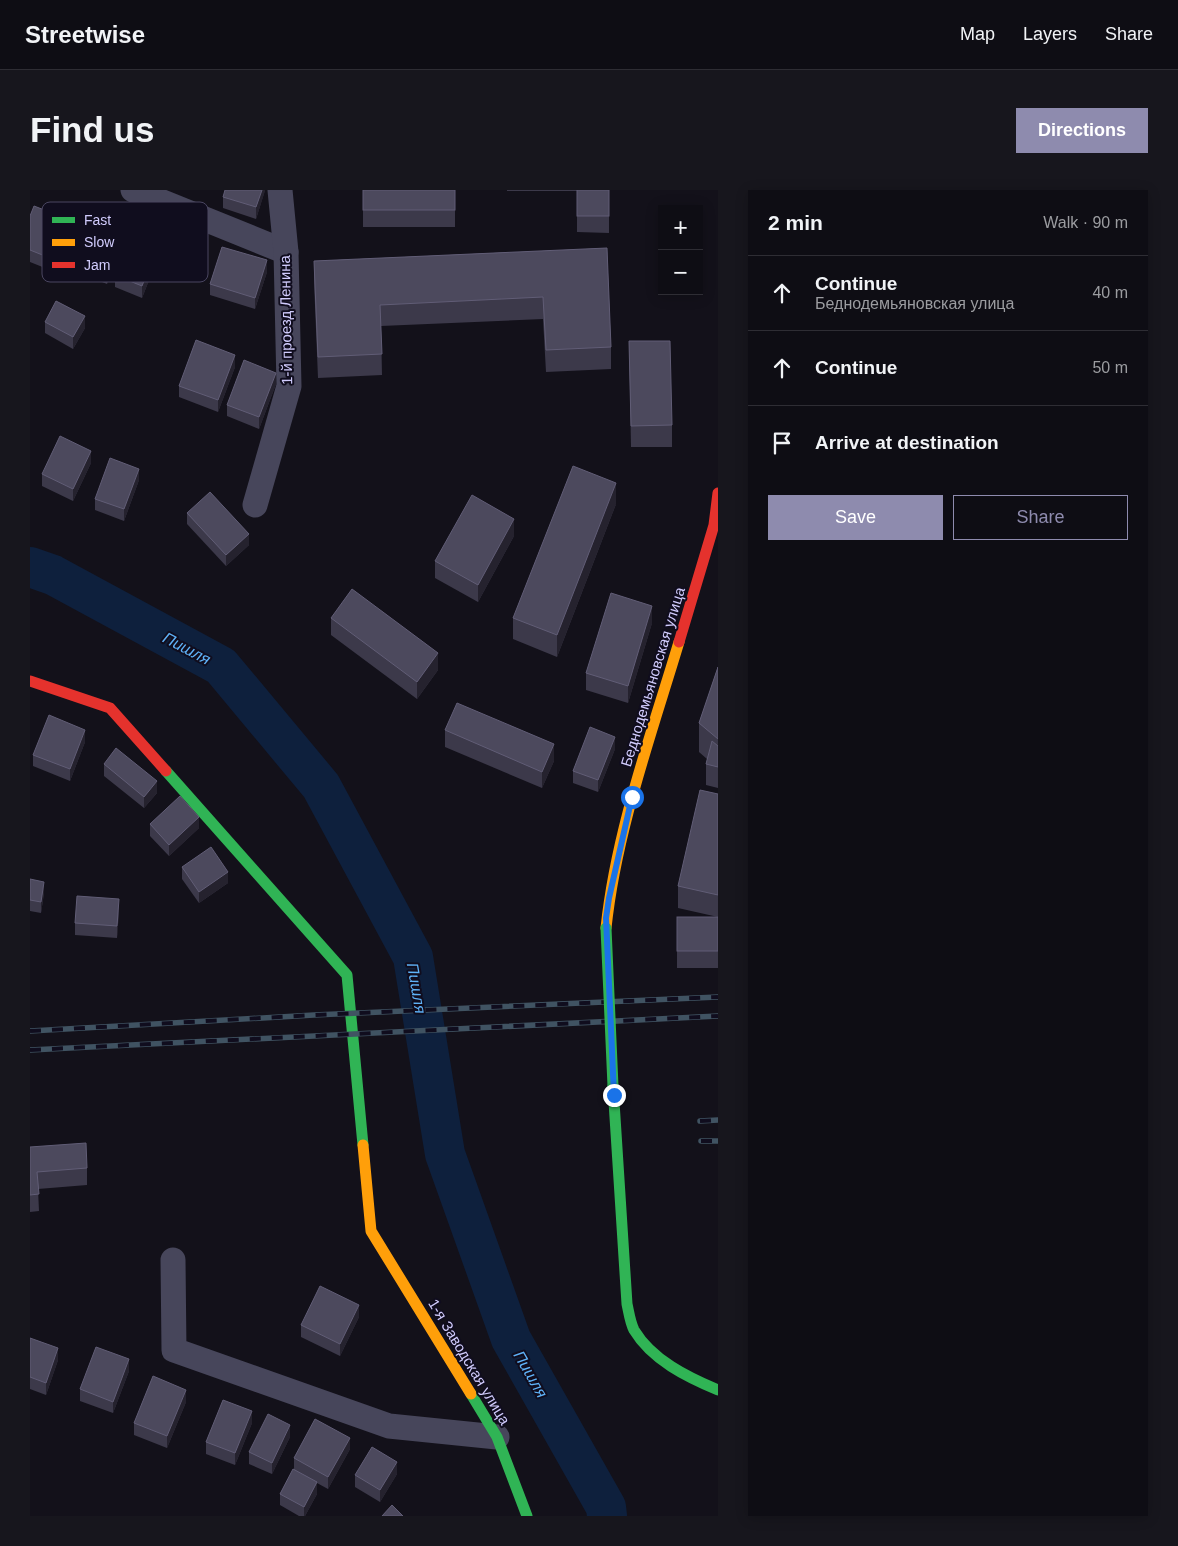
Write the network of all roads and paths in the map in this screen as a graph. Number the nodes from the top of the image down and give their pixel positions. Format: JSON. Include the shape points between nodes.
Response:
{"nodes":[{"id":1,"x":133,"y":190,"type":"edge"},
{"id":2,"x":280,"y":190,"type":"edge"},
{"id":3,"x":163,"y":202,"type":"edge"},
{"id":4,"x":208,"y":220,"type":"edge"},
{"id":5,"x":286,"y":252,"type":"junction"},
{"id":6,"x":718,"y":493,"type":"edge"},
{"id":7,"x":255,"y":505,"type":"dead end"},
{"id":8,"x":30,"y":681,"type":"edge"},
{"id":9,"x":173,"y":1260,"type":"dead end"},
{"id":10,"x":718,"y":1390,"type":"edge"},
{"id":11,"x":497,"y":1437,"type":"junction"},
{"id":12,"x":527,"y":1516,"type":"edge"}],
"edges":[{"from":1,"to":3,"type":"street"},
{"from":2,"to":5,"type":"street","name":"1-й проезд Ленина"},
{"from":4,"to":5,"type":"street"},
{"from":5,"to":7,"type":"street","name":"1-й проезд Ленина","via":[[289,386]]},
{"from":6,"to":10,"type":"street","name":"Беднодемьяновская улица","bridge":true,"via":[[714,525],[632,797],[609,898],[606,928],[627,1304],[634,1330],[656,1356],[692,1379]]},
{"from":8,"to":11,"type":"street","name":"1-я Заводская улица","via":[[110,708],[346,975],[371,1231]]},
{"from":9,"to":11,"type":"street","via":[[174,1350],[389,1426]]},
{"from":11,"to":12,"type":"street","name":"1-я Заводская улица"}]}
